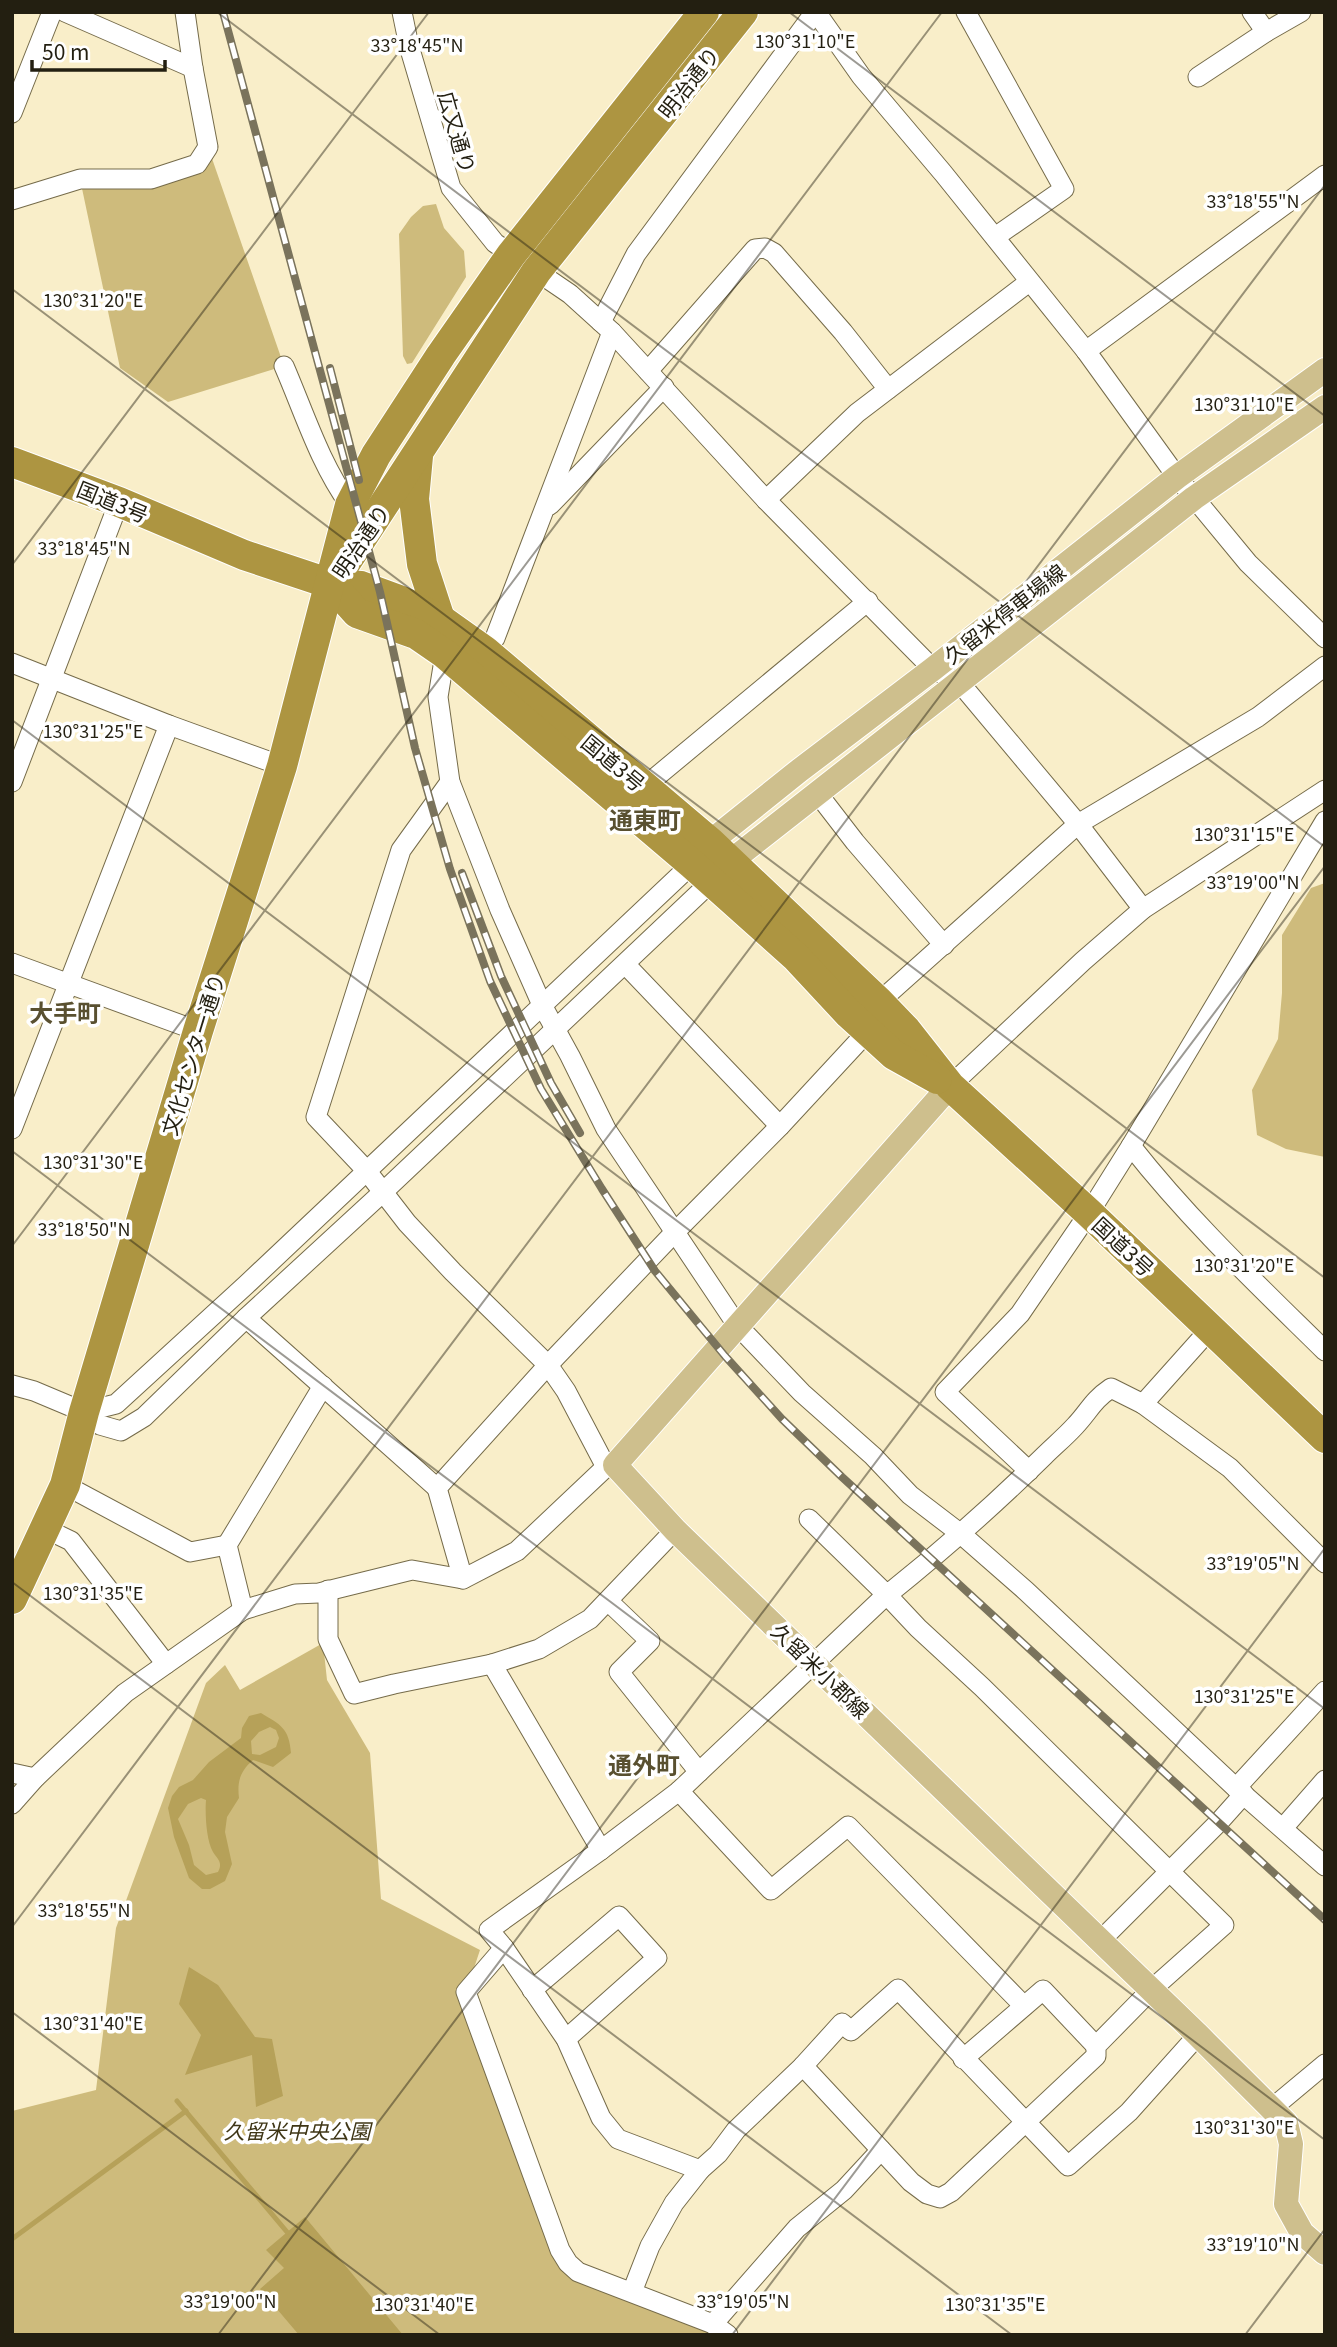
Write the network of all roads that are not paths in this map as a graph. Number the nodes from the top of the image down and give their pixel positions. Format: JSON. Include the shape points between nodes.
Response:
{"nodes":[{"id":1,"x":52,"y":12,"type":"edge"},
{"id":2,"x":65,"y":12,"type":"edge"},
{"id":3,"x":185,"y":12,"type":"edge"},
{"id":4,"x":402,"y":12,"type":"edge"},
{"id":5,"x":704,"y":12,"type":"edge"},
{"id":6,"x":743,"y":12,"type":"edge"},
{"id":7,"x":816,"y":12,"type":"edge"},
{"id":8,"x":966,"y":12,"type":"edge"},
{"id":9,"x":1252,"y":12,"type":"edge"},
{"id":10,"x":1301,"y":12,"type":"edge"},
{"id":11,"x":1266,"y":32,"type":"junction"},
{"id":12,"x":193,"y":68,"type":"junction"},
{"id":13,"x":1198,"y":77,"type":"dead end"},
{"id":14,"x":12,"y":113,"type":"edge"},
{"id":15,"x":1325,"y":175,"type":"edge"},
{"id":16,"x":12,"y":200,"type":"edge"},
{"id":17,"x":995,"y":237,"type":"junction"},
{"id":18,"x":511,"y":255,"type":"junction"},
{"id":19,"x":536,"y":272,"type":"junction"},
{"id":20,"x":1029,"y":282,"type":"junction"},
{"id":21,"x":606,"y":327,"type":"junction"},
{"id":22,"x":1086,"y":351,"type":"junction"},
{"id":23,"x":284,"y":366,"type":"dead end"},
{"id":24,"x":1325,"y":370,"type":"edge"},
{"id":25,"x":648,"y":371,"type":"junction"},
{"id":26,"x":664,"y":387,"type":"junction"},
{"id":27,"x":888,"y":389,"type":"junction"},
{"id":28,"x":1325,"y":407,"type":"edge"},
{"id":29,"x":418,"y":452,"type":"junction"},
{"id":30,"x":12,"y":462,"type":"edge"},
{"id":31,"x":1177,"y":477,"type":"junction"},
{"id":32,"x":1194,"y":498,"type":"junction"},
{"id":33,"x":766,"y":500,"type":"junction"},
{"id":34,"x":119,"y":502,"type":"junction"},
{"id":35,"x":350,"y":505,"type":"junction"},
{"id":36,"x":542,"y":513,"type":"junction"},
{"id":37,"x":331,"y":584,"type":"junction"},
{"id":38,"x":868,"y":601,"type":"junction"},
{"id":39,"x":440,"y":619,"type":"junction"},
{"id":40,"x":1325,"y":638,"type":"edge"},
{"id":41,"x":485,"y":651,"type":"junction"},
{"id":42,"x":445,"y":654,"type":"junction"},
{"id":43,"x":12,"y":663,"type":"edge"},
{"id":44,"x":1325,"y":666,"type":"edge"},
{"id":45,"x":933,"y":668,"type":"junction"},
{"id":46,"x":51,"y":679,"type":"junction"},
{"id":47,"x":960,"y":683,"type":"junction"},
{"id":48,"x":169,"y":725,"type":"junction"},
{"id":49,"x":282,"y":766,"type":"junction"},
{"id":50,"x":12,"y":782,"type":"edge"},
{"id":51,"x":450,"y":782,"type":"junction"},
{"id":52,"x":644,"y":787,"type":"junction"},
{"id":53,"x":1325,"y":790,"type":"edge"},
{"id":54,"x":818,"y":794,"type":"junction"},
{"id":55,"x":1325,"y":821,"type":"edge"},
{"id":56,"x":1078,"y":824,"type":"junction"},
{"id":57,"x":711,"y":862,"type":"junction"},
{"id":58,"x":1143,"y":909,"type":"junction"},
{"id":59,"x":944,"y":945,"type":"junction"},
{"id":60,"x":12,"y":963,"type":"edge"},
{"id":61,"x":625,"y":964,"type":"junction"},
{"id":62,"x":67,"y":984,"type":"junction"},
{"id":63,"x":879,"y":1002,"type":"junction"},
{"id":64,"x":541,"y":1005,"type":"junction"},
{"id":65,"x":555,"y":1029,"type":"junction"},
{"id":66,"x":198,"y":1031,"type":"junction"},
{"id":67,"x":868,"y":1031,"type":"junction"},
{"id":68,"x":950,"y":1086,"type":"junction"},
{"id":69,"x":780,"y":1126,"type":"junction"},
{"id":70,"x":12,"y":1129,"type":"edge"},
{"id":71,"x":1131,"y":1146,"type":"junction"},
{"id":72,"x":366,"y":1170,"type":"junction"},
{"id":73,"x":383,"y":1192,"type":"junction"},
{"id":74,"x":1089,"y":1213,"type":"junction"},
{"id":75,"x":674,"y":1233,"type":"junction"},
{"id":76,"x":246,"y":1318,"type":"junction"},
{"id":77,"x":737,"y":1325,"type":"junction"},
{"id":78,"x":1211,"y":1328,"type":"junction"},
{"id":79,"x":1325,"y":1351,"type":"edge"},
{"id":80,"x":548,"y":1365,"type":"junction"},
{"id":81,"x":12,"y":1385,"type":"edge"},
{"id":82,"x":323,"y":1387,"type":"junction"},
{"id":83,"x":1143,"y":1404,"type":"junction"},
{"id":84,"x":84,"y":1412,"type":"junction"},
{"id":85,"x":1325,"y":1438,"type":"edge"},
{"id":86,"x":611,"y":1466,"type":"junction"},
{"id":87,"x":1028,"y":1471,"type":"junction"},
{"id":88,"x":65,"y":1485,"type":"junction"},
{"id":89,"x":437,"y":1488,"type":"junction"},
{"id":90,"x":809,"y":1519,"type":"dead end"},
{"id":91,"x":46,"y":1529,"type":"junction"},
{"id":92,"x":675,"y":1530,"type":"junction"},
{"id":93,"x":961,"y":1534,"type":"junction"},
{"id":94,"x":227,"y":1545,"type":"junction"},
{"id":95,"x":1325,"y":1563,"type":"edge"},
{"id":96,"x":463,"y":1579,"type":"junction"},
{"id":97,"x":328,"y":1590,"type":"junction"},
{"id":98,"x":887,"y":1595,"type":"junction"},
{"id":99,"x":12,"y":1599,"type":"edge"},
{"id":100,"x":608,"y":1601,"type":"junction"},
{"id":101,"x":243,"y":1610,"type":"junction"},
{"id":102,"x":166,"y":1664,"type":"junction"},
{"id":103,"x":492,"y":1664,"type":"junction"},
{"id":104,"x":815,"y":1664,"type":"junction"},
{"id":105,"x":1325,"y":1691,"type":"edge"},
{"id":106,"x":699,"y":1772,"type":"junction"},
{"id":107,"x":12,"y":1773,"type":"edge"},
{"id":108,"x":35,"y":1778,"type":"junction"},
{"id":109,"x":1325,"y":1780,"type":"edge"},
{"id":110,"x":679,"y":1791,"type":"junction"},
{"id":111,"x":1240,"y":1791,"type":"junction"},
{"id":112,"x":12,"y":1804,"type":"edge"},
{"id":113,"x":1283,"y":1828,"type":"junction"},
{"id":114,"x":601,"y":1850,"type":"junction"},
{"id":115,"x":1325,"y":1866,"type":"edge"},
{"id":116,"x":1171,"y":1872,"type":"junction"},
{"id":117,"x":1100,"y":1941,"type":"junction"},
{"id":118,"x":504,"y":1948,"type":"junction"},
{"id":119,"x":532,"y":1990,"type":"junction"},
{"id":120,"x":1151,"y":1990,"type":"junction"},
{"id":121,"x":1024,"y":2006,"type":"junction"},
{"id":122,"x":1198,"y":2035,"type":"junction"},
{"id":123,"x":566,"y":2039,"type":"junction"},
{"id":124,"x":1096,"y":2046,"type":"junction"},
{"id":125,"x":963,"y":2059,"type":"junction"},
{"id":126,"x":1325,"y":2064,"type":"edge"},
{"id":127,"x":803,"y":2066,"type":"junction"},
{"id":128,"x":1270,"y":2110,"type":"junction"},
{"id":129,"x":1025,"y":2122,"type":"junction"},
{"id":130,"x":881,"y":2150,"type":"junction"},
{"id":131,"x":700,"y":2170,"type":"junction"},
{"id":132,"x":1325,"y":2253,"type":"edge"},
{"id":133,"x":632,"y":2292,"type":"junction"},
{"id":134,"x":720,"y":2330,"type":"edge"}],
"edges":[{"from":1,"to":14,"type":"street"},
{"from":2,"to":12,"type":"street"},
{"from":3,"to":12,"type":"street"},
{"from":4,"to":18,"type":"street","name":"広又通り","via":[[451,188],[495,243]]},
{"from":5,"to":18,"type":"highway","name":"明治通り"},
{"from":6,"to":19,"type":"highway","name":"明治通り"},
{"from":7,"to":17,"type":"street","via":[[860,76]]},
{"from":7,"to":21,"type":"street","via":[[636,254]]},
{"from":8,"to":17,"type":"street","via":[[1064,189]]},
{"from":9,"to":11,"type":"street"},
{"from":10,"to":11,"type":"street"},
{"from":11,"to":13,"type":"street"},
{"from":12,"to":16,"type":"street","via":[[208,147],[197,164],[150,179],[80,179]]},
{"from":15,"to":22,"type":"street"},
{"from":17,"to":20,"type":"street"},
{"from":18,"to":19,"type":"street","name":"広又通り"},
{"from":18,"to":35,"type":"highway","name":"明治通り","via":[[383,444]]},
{"from":19,"to":21,"type":"street","name":"広又通り"},
{"from":19,"to":29,"type":"highway","name":"明治通り"},
{"from":20,"to":22,"type":"street"},
{"from":20,"to":27,"type":"street"},
{"from":21,"to":25,"type":"street","name":"広又通り"},
{"from":21,"to":36,"type":"street"},
{"from":22,"to":31,"type":"street"},
{"from":23,"to":35,"type":"street","via":[[327,467]]},
{"from":24,"to":31,"type":"main road","name":"久留米停車場線"},
{"from":25,"to":26,"type":"street","name":"広又通り"},
{"from":25,"to":27,"type":"street","via":[[755,249],[765,248]]},
{"from":26,"to":33,"type":"street","name":"広又通り"},
{"from":26,"to":36,"type":"street"},
{"from":27,"to":33,"type":"street"},
{"from":28,"to":32,"type":"main road","name":"久留米停車場線"},
{"from":29,"to":37,"type":"highway","name":"明治通り"},
{"from":29,"to":39,"type":"highway","via":[[414,499],[422,564]]},
{"from":30,"to":34,"type":"highway","name":"国道3号"},
{"from":31,"to":32,"type":"street"},
{"from":31,"to":45,"type":"main road","name":"久留米停車場線"},
{"from":32,"to":40,"type":"street","via":[[1248,564]]},
{"from":32,"to":47,"type":"main road","name":"久留米停車場線"},
{"from":33,"to":38,"type":"street","name":"広又通り"},
{"from":34,"to":37,"type":"highway","name":"国道3号","via":[[244,555]]},
{"from":34,"to":46,"type":"street"},
{"from":35,"to":37,"type":"highway","name":"明治通り"},
{"from":36,"to":41,"type":"street","via":[[495,638]]},
{"from":37,"to":39,"type":"highway","name":"国道3号","via":[[360,586]]},
{"from":37,"to":42,"type":"highway","name":"国道3号","via":[[357,613],[416,635]]},
{"from":37,"to":49,"type":"highway","name":"文化センター通り"},
{"from":38,"to":45,"type":"street","name":"広又通り"},
{"from":38,"to":52,"type":"street"},
{"from":39,"to":41,"type":"highway","name":"国道3号"},
{"from":41,"to":52,"type":"highway","name":"国道3号"},
{"from":42,"to":51,"type":"street","via":[[438,697]]},
{"from":42,"to":57,"type":"highway","name":"国道3号"},
{"from":43,"to":46,"type":"street"},
{"from":44,"to":56,"type":"street","via":[[1258,717]]},
{"from":45,"to":47,"type":"street","name":"広又通り"},
{"from":45,"to":57,"type":"main road","name":"久留米停車場線","via":[[800,770]]},
{"from":46,"to":48,"type":"street"},
{"from":46,"to":50,"type":"street"},
{"from":47,"to":54,"type":"main road","name":"久留米停車場線"},
{"from":47,"to":56,"type":"street"},
{"from":48,"to":49,"type":"street"},
{"from":48,"to":62,"type":"street"},
{"from":49,"to":66,"type":"highway","name":"文化センター通り"},
{"from":51,"to":64,"type":"street"},
{"from":51,"to":72,"type":"street","via":[[401,850],[316,1117]]},
{"from":52,"to":57,"type":"highway","name":"国道3号"},
{"from":53,"to":58,"type":"street"},
{"from":54,"to":57,"type":"main road","name":"久留米停車場線"},
{"from":54,"to":59,"type":"street"},
{"from":55,"to":71,"type":"street"},
{"from":56,"to":58,"type":"street"},
{"from":56,"to":59,"type":"street"},
{"from":57,"to":61,"type":"street"},
{"from":57,"to":63,"type":"highway","name":"国道3号"},
{"from":57,"to":64,"type":"street"},
{"from":57,"to":67,"type":"highway","name":"国道3号"},
{"from":58,"to":68,"type":"street"},
{"from":59,"to":63,"type":"street"},
{"from":60,"to":62,"type":"street"},
{"from":61,"to":65,"type":"street"},
{"from":61,"to":69,"type":"street"},
{"from":62,"to":66,"type":"street"},
{"from":62,"to":70,"type":"street"},
{"from":63,"to":68,"type":"highway","name":"国道3号"},
{"from":64,"to":65,"type":"street"},
{"from":64,"to":72,"type":"street"},
{"from":65,"to":73,"type":"street"},
{"from":65,"to":75,"type":"street","via":[[606,1129]]},
{"from":66,"to":84,"type":"highway","name":"文化センター通り"},
{"from":67,"to":68,"type":"highway","name":"国道3号","via":[[894,1055]]},
{"from":67,"to":69,"type":"street"},
{"from":68,"to":74,"type":"highway","name":"国道3号"},
{"from":68,"to":77,"type":"main road"},
{"from":69,"to":75,"type":"street"},
{"from":71,"to":74,"type":"street"},
{"from":71,"to":79,"type":"street","via":[[1221,1250]]},
{"from":72,"to":73,"type":"street"},
{"from":72,"to":84,"type":"street","via":[[116,1404]]},
{"from":73,"to":76,"type":"street"},
{"from":73,"to":80,"type":"street","via":[[453,1272]]},
{"from":74,"to":78,"type":"highway","name":"国道3号"},
{"from":74,"to":87,"type":"street","via":[[1020,1314],[945,1392]]},
{"from":75,"to":77,"type":"street"},
{"from":75,"to":80,"type":"street"},
{"from":76,"to":82,"type":"street"},
{"from":76,"to":84,"type":"street","via":[[144,1417],[121,1431],[100,1425]]},
{"from":77,"to":86,"type":"main road"},
{"from":77,"to":93,"type":"street","via":[[910,1495]]},
{"from":78,"to":83,"type":"street"},
{"from":78,"to":85,"type":"highway","name":"国道3号"},
{"from":80,"to":86,"type":"street"},
{"from":80,"to":89,"type":"street"},
{"from":81,"to":84,"type":"street"},
{"from":82,"to":89,"type":"street"},
{"from":82,"to":94,"type":"street"},
{"from":83,"to":87,"type":"street","via":[[1111,1388],[1095,1399],[1076,1425]]},
{"from":83,"to":95,"type":"street","via":[[1230,1468]]},
{"from":84,"to":88,"type":"highway","name":"文化センター通り"},
{"from":86,"to":92,"type":"main road","name":"久留米小郡線"},
{"from":86,"to":96,"type":"street","via":[[517,1551]]},
{"from":87,"to":93,"type":"street"},
{"from":88,"to":91,"type":"highway","name":"文化センター通り"},
{"from":88,"to":94,"type":"street","via":[[190,1552]]},
{"from":89,"to":96,"type":"street"},
{"from":90,"to":98,"type":"street"},
{"from":91,"to":99,"type":"highway","name":"文化センター通り"},
{"from":91,"to":102,"type":"street","via":[[71,1541]]},
{"from":92,"to":100,"type":"street"},
{"from":92,"to":104,"type":"main road","name":"久留米小郡線"},
{"from":93,"to":98,"type":"street"},
{"from":93,"to":111,"type":"street"},
{"from":94,"to":101,"type":"street"},
{"from":96,"to":97,"type":"street","via":[[412,1570]]},
{"from":97,"to":101,"type":"street","via":[[295,1594]]},
{"from":97,"to":103,"type":"street","via":[[328,1639],[354,1694]]},
{"from":98,"to":104,"type":"street"},
{"from":98,"to":116,"type":"street"},
{"from":100,"to":103,"type":"street","via":[[590,1619],[539,1649]]},
{"from":100,"to":106,"type":"street","via":[[650,1641],[619,1672]]},
{"from":101,"to":102,"type":"street"},
{"from":102,"to":108,"type":"street","via":[[124,1693]]},
{"from":103,"to":114,"type":"street"},
{"from":104,"to":106,"type":"street"},
{"from":104,"to":117,"type":"main road","name":"久留米小郡線"},
{"from":105,"to":111,"type":"street"},
{"from":106,"to":110,"type":"street"},
{"from":107,"to":108,"type":"street"},
{"from":108,"to":112,"type":"street"},
{"from":109,"to":113,"type":"street"},
{"from":110,"to":114,"type":"street"},
{"from":110,"to":121,"type":"street","via":[[771,1890],[848,1826]]},
{"from":111,"to":113,"type":"street"},
{"from":111,"to":116,"type":"street"},
{"from":113,"to":115,"type":"street"},
{"from":114,"to":118,"type":"street","via":[[489,1930]]},
{"from":116,"to":117,"type":"street"},
{"from":116,"to":120,"type":"street","via":[[1224,1925]]},
{"from":117,"to":120,"type":"main road","name":"久留米小郡線"},
{"from":118,"to":119,"type":"street"},
{"from":118,"to":133,"type":"street","via":[[466,1992],[560,2250],[578,2272]]},
{"from":119,"to":123,"type":"street"},
{"from":119,"to":123,"type":"street","via":[[619,1916],[657,1958]]},
{"from":120,"to":122,"type":"main road","name":"久留米小郡線"},
{"from":120,"to":124,"type":"street"},
{"from":121,"to":124,"type":"street","via":[[1043,1990]]},
{"from":121,"to":125,"type":"street"},
{"from":122,"to":128,"type":"main road","name":"久留米小郡線"},
{"from":122,"to":129,"type":"street","via":[[1129,2112],[1068,2166]]},
{"from":123,"to":131,"type":"street","via":[[601,2118],[618,2139]]},
{"from":124,"to":129,"type":"street","via":[[1096,2056]]},
{"from":125,"to":127,"type":"street","via":[[898,1989],[851,2031],[842,2023]]},
{"from":125,"to":129,"type":"street"},
{"from":126,"to":128,"type":"street"},
{"from":127,"to":130,"type":"street"},
{"from":127,"to":131,"type":"street"},
{"from":128,"to":132,"type":"main road","name":"久留米小郡線","via":[[1286,2123],[1292,2144],[1286,2204],[1302,2233]]},
{"from":129,"to":130,"type":"street","via":[[940,2198],[911,2182]]},
{"from":130,"to":134,"type":"street","via":[[844,2190],[797,2228]]},
{"from":131,"to":133,"type":"street","via":[[656,2235]]},
{"from":133,"to":134,"type":"street"}]}
